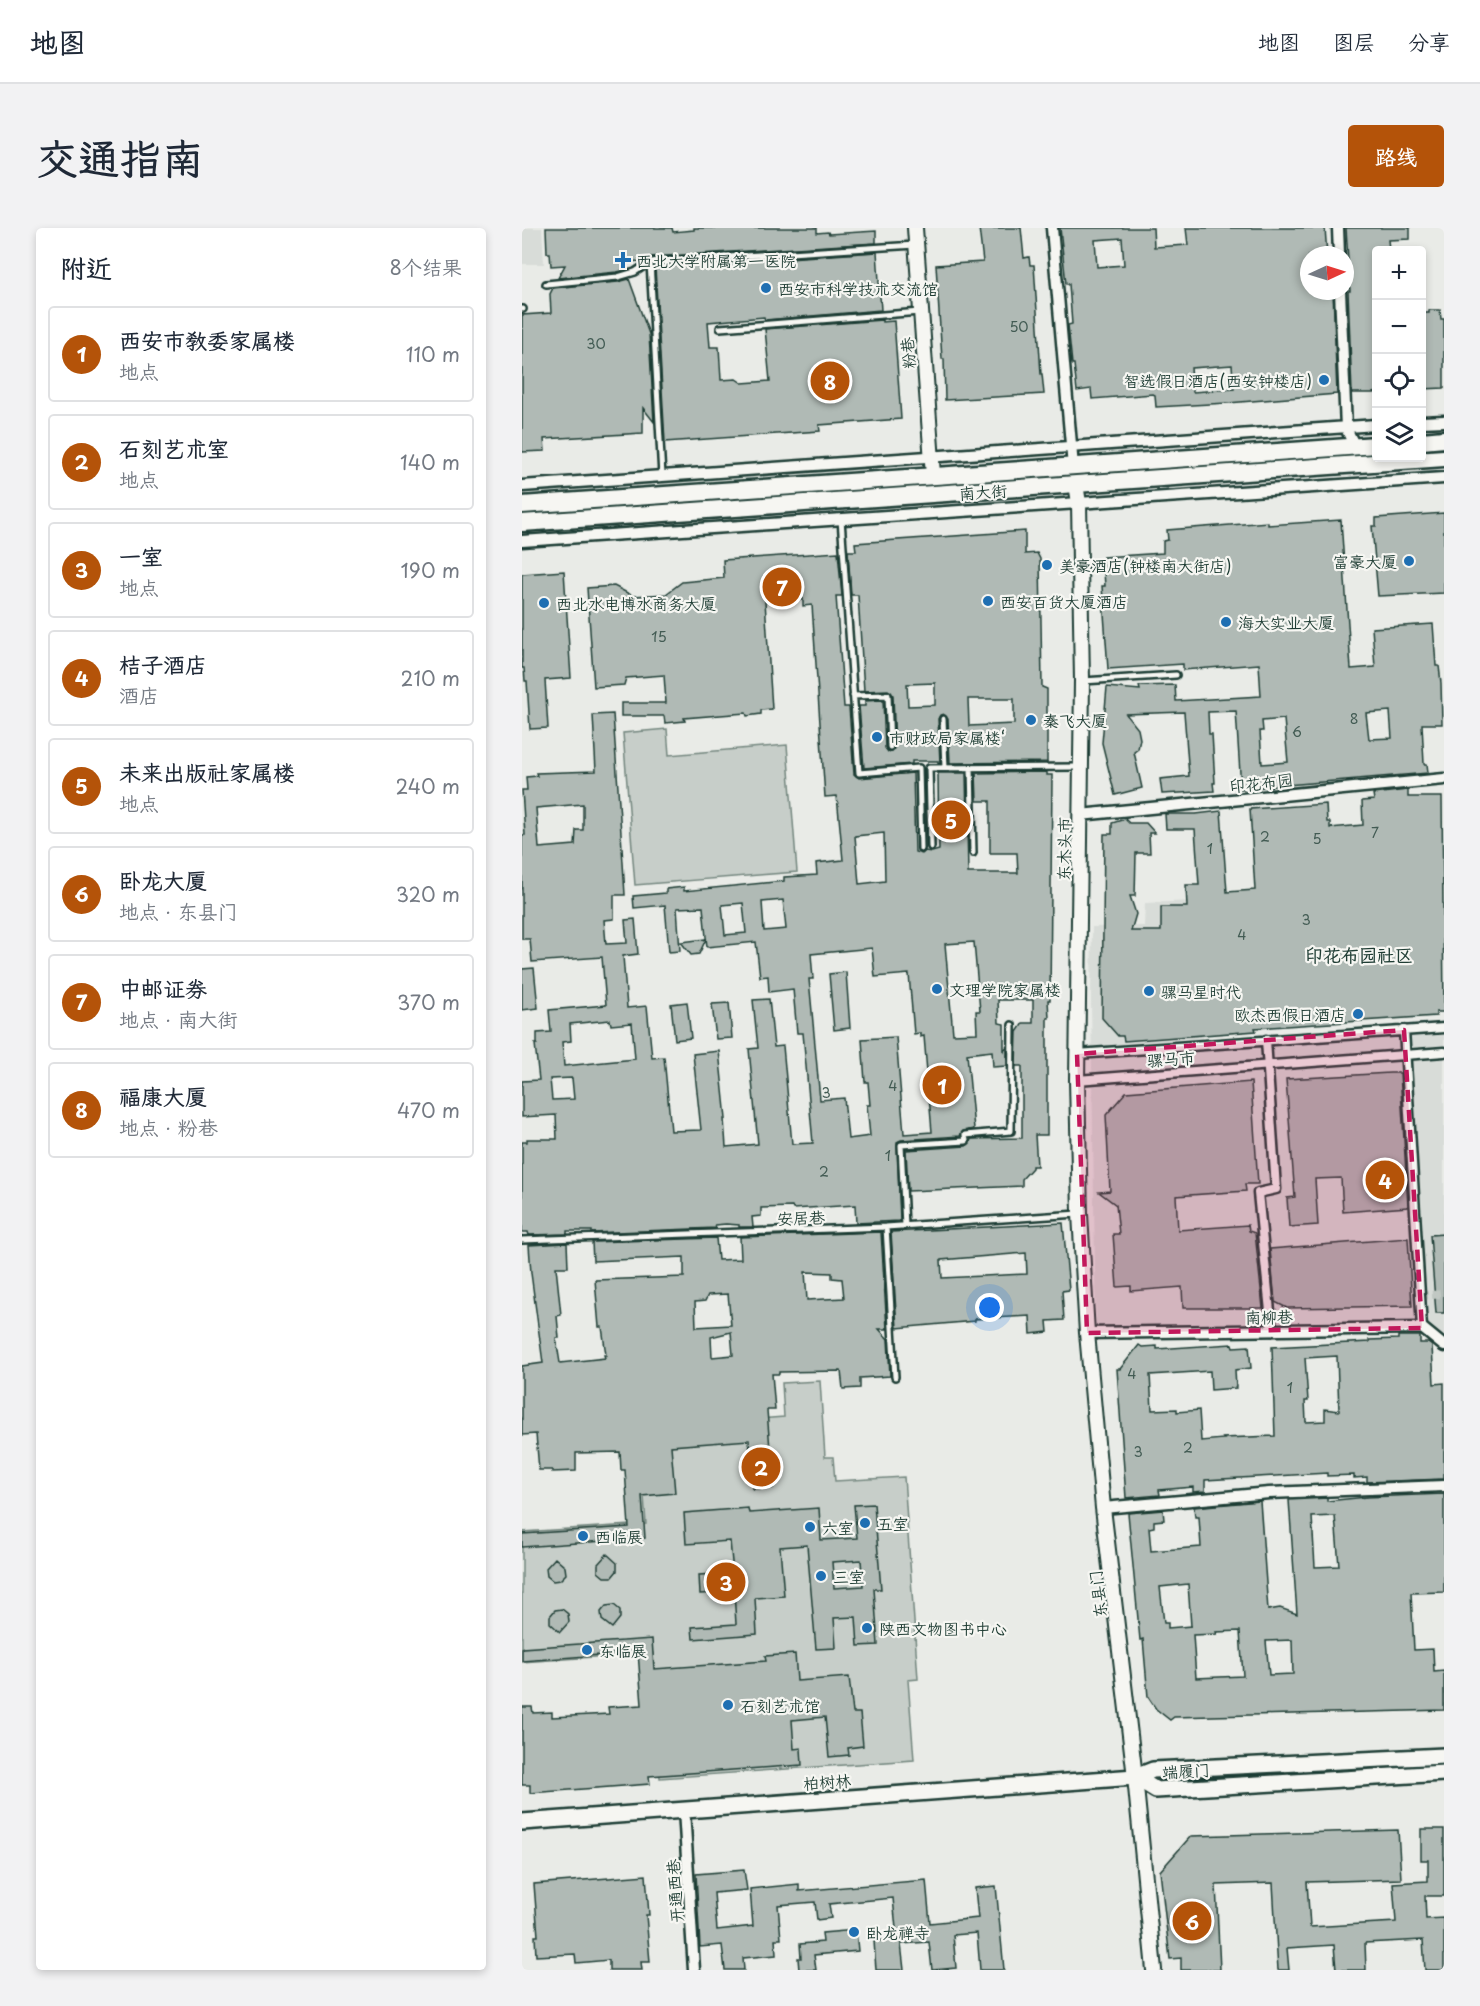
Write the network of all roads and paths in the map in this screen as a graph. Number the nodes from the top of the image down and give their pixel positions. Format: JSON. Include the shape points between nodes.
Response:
{"nodes":[{"id":1,"x":915,"y":228,"type":"edge"},
{"id":2,"x":1052,"y":228,"type":"edge"},
{"id":3,"x":1338,"y":228,"type":"edge"},
{"id":4,"x":916,"y":245,"type":"junction"},
{"id":5,"x":1339,"y":246,"type":"edge"},
{"id":6,"x":651,"y":262,"type":"junction"},
{"id":7,"x":546,"y":284,"type":"dead end"},
{"id":8,"x":1340,"y":300,"type":"edge"},
{"id":9,"x":920,"y":312,"type":"junction"},
{"id":10,"x":720,"y":328,"type":"dead end"},
{"id":11,"x":1444,"y":421,"type":"edge"},
{"id":12,"x":1426,"y":422,"type":"edge"},
{"id":13,"x":1372,"y":425,"type":"edge"},
{"id":14,"x":1346,"y":428,"type":"junction"},
{"id":15,"x":1444,"y":439,"type":"edge"},
{"id":16,"x":1426,"y":441,"type":"edge"},
{"id":17,"x":1372,"y":445,"type":"edge"},
{"id":18,"x":1071,"y":447,"type":"junction"},
{"id":19,"x":1355,"y":447,"type":"junction"},
{"id":20,"x":932,"y":457,"type":"junction"},
{"id":21,"x":1444,"y":458,"type":"edge"},
{"id":22,"x":1073,"y":466,"type":"junction"},
{"id":23,"x":933,"y":475,"type":"junction"},
{"id":24,"x":662,"y":476,"type":"junction"},
{"id":25,"x":1444,"y":478,"type":"edge"},
{"id":26,"x":1076,"y":484,"type":"junction"},
{"id":27,"x":522,"y":486,"type":"edge"},
{"id":28,"x":1079,"y":503,"type":"junction"},
{"id":29,"x":522,"y":505,"type":"edge"},
{"id":30,"x":841,"y":519,"type":"junction"},
{"id":31,"x":522,"y":523,"type":"edge"},
{"id":32,"x":522,"y":541,"type":"edge"},
{"id":33,"x":1176,"y":675,"type":"dead end"},
{"id":34,"x":1082,"y":681,"type":"junction"},
{"id":35,"x":854,"y":696,"type":"junction"},
{"id":36,"x":943,"y":719,"type":"dead end"},
{"id":37,"x":890,"y":747,"type":"dead end"},
{"id":38,"x":971,"y":767,"type":"junction"},
{"id":39,"x":1081,"y":767,"type":"junction"},
{"id":40,"x":945,"y":768,"type":"junction"},
{"id":41,"x":1444,"y":779,"type":"edge"},
{"id":42,"x":1080,"y":815,"type":"junction"},
{"id":43,"x":931,"y":847,"type":"dead end"},
{"id":44,"x":921,"y":849,"type":"dead end"},
{"id":45,"x":973,"y":853,"type":"dead end"},
{"id":46,"x":1012,"y":1025,"type":"dead end"},
{"id":47,"x":1444,"y":1028,"type":"edge"},
{"id":48,"x":1404,"y":1030,"type":"junction"},
{"id":49,"x":1266,"y":1040,"type":"junction"},
{"id":50,"x":1444,"y":1052,"type":"edge"},
{"id":51,"x":1077,"y":1054,"type":"junction"},
{"id":52,"x":1406,"y":1055,"type":"junction"},
{"id":53,"x":1268,"y":1066,"type":"junction"},
{"id":54,"x":1077,"y":1080,"type":"junction"},
{"id":55,"x":1080,"y":1214,"type":"junction"},
{"id":56,"x":905,"y":1226,"type":"junction"},
{"id":57,"x":886,"y":1227,"type":"junction"},
{"id":58,"x":522,"y":1240,"type":"edge"},
{"id":59,"x":1422,"y":1328,"type":"junction"},
{"id":60,"x":1272,"y":1331,"type":"junction"},
{"id":61,"x":1087,"y":1333,"type":"junction"},
{"id":62,"x":1444,"y":1346,"type":"edge"},
{"id":63,"x":895,"y":1377,"type":"dead end"},
{"id":64,"x":1444,"y":1486,"type":"edge"},
{"id":65,"x":1103,"y":1508,"type":"junction"},
{"id":66,"x":1444,"y":1756,"type":"edge"},
{"id":67,"x":1444,"y":1773,"type":"edge"},
{"id":68,"x":1135,"y":1777,"type":"junction"},
{"id":69,"x":684,"y":1810,"type":"junction"},
{"id":70,"x":522,"y":1822,"type":"edge"},
{"id":71,"x":694,"y":1970,"type":"edge"},
{"id":72,"x":1154,"y":1970,"type":"edge"}],
"edges":[{"from":1,"to":4,"type":"street","name":"粉巷"},
{"from":2,"to":18,"type":"street"},
{"from":3,"to":5,"type":"street"},
{"from":4,"to":6,"type":"lane"},
{"from":4,"to":9,"type":"street","name":"粉巷"},
{"from":6,"to":7,"type":"lane","via":[[618,278]]},
{"from":6,"to":24,"type":"lane"},
{"from":8,"to":14,"type":"street"},
{"from":9,"to":10,"type":"lane"},
{"from":9,"to":20,"type":"street","name":"粉巷"},
{"from":11,"to":12,"type":"street"},
{"from":13,"to":14,"type":"street"},
{"from":14,"to":18,"type":"street"},
{"from":14,"to":19,"type":"street"},
{"from":15,"to":16,"type":"main road"},
{"from":17,"to":19,"type":"main road","name":"南大街"},
{"from":18,"to":20,"type":"street"},
{"from":18,"to":22,"type":"street"},
{"from":19,"to":22,"type":"main road","name":"南大街"},
{"from":20,"to":23,"type":"street","name":"粉巷"},
{"from":20,"to":24,"type":"street"},
{"from":21,"to":26,"type":"main road","name":"南大街"},
{"from":22,"to":23,"type":"main road","name":"南大街"},
{"from":23,"to":29,"type":"main road","name":"南大街"},
{"from":24,"to":27,"type":"street"},
{"from":25,"to":28,"type":"street"},
{"from":26,"to":28,"type":"street","name":"东木头市"},
{"from":26,"to":31,"type":"main road","name":"南大街"},
{"from":28,"to":30,"type":"street"},
{"from":28,"to":34,"type":"street","name":"东木头市"},
{"from":30,"to":32,"type":"street"},
{"from":30,"to":35,"type":"lane"},
{"from":33,"to":34,"type":"lane"},
{"from":34,"to":39,"type":"street","name":"东木头市"},
{"from":35,"to":37,"type":"lane","via":[[888,695]]},
{"from":35,"to":44,"type":"lane","via":[[859,773],[919,768]]},
{"from":36,"to":40,"type":"lane"},
{"from":38,"to":39,"type":"lane"},
{"from":38,"to":40,"type":"lane"},
{"from":38,"to":45,"type":"lane"},
{"from":39,"to":42,"type":"street","name":"东木头市"},
{"from":40,"to":43,"type":"lane","via":[[929,768]]},
{"from":41,"to":42,"type":"street","name":"印花布园"},
{"from":42,"to":51,"type":"street","name":"东木头市"},
{"from":46,"to":56,"type":"lane","via":[[1011,1131],[965,1135],[966,1141],[900,1144]]},
{"from":47,"to":48,"type":"street","name":"骡马市"},
{"from":48,"to":49,"type":"street","name":"骡马市"},
{"from":48,"to":52,"type":"street"},
{"from":49,"to":51,"type":"street","name":"骡马市"},
{"from":49,"to":53,"type":"street"},
{"from":50,"to":52,"type":"street","name":"骡马市"},
{"from":51,"to":54,"type":"street","name":"东木头市"},
{"from":52,"to":53,"type":"street","name":"骡马市"},
{"from":52,"to":59,"type":"street"},
{"from":53,"to":54,"type":"street","name":"骡马市"},
{"from":53,"to":60,"type":"street","via":[[1276,1189],[1258,1193]]},
{"from":54,"to":55,"type":"street","name":"东木头市"},
{"from":55,"to":56,"type":"lane","name":"安居巷"},
{"from":55,"to":61,"type":"street","name":"东县门"},
{"from":56,"to":57,"type":"lane","name":"安居巷"},
{"from":57,"to":58,"type":"lane","name":"安居巷"},
{"from":57,"to":63,"type":"lane"},
{"from":59,"to":60,"type":"street","name":"南柳巷"},
{"from":59,"to":62,"type":"street"},
{"from":60,"to":61,"type":"street","name":"南柳巷"},
{"from":61,"to":65,"type":"street","name":"东县门"},
{"from":64,"to":65,"type":"street","via":[[1269,1493]]},
{"from":65,"to":68,"type":"street","name":"东县门"},
{"from":66,"to":68,"type":"main road","name":"端履门","via":[[1153,1770]]},
{"from":67,"to":68,"type":"main road","name":"端履门","via":[[1156,1790]]},
{"from":68,"to":69,"type":"main road","name":"柏树林"},
{"from":68,"to":72,"type":"street","name":"东县门"},
{"from":69,"to":70,"type":"main road","name":"柏树林"},
{"from":69,"to":71,"type":"street","name":"开通西巷"}]}
